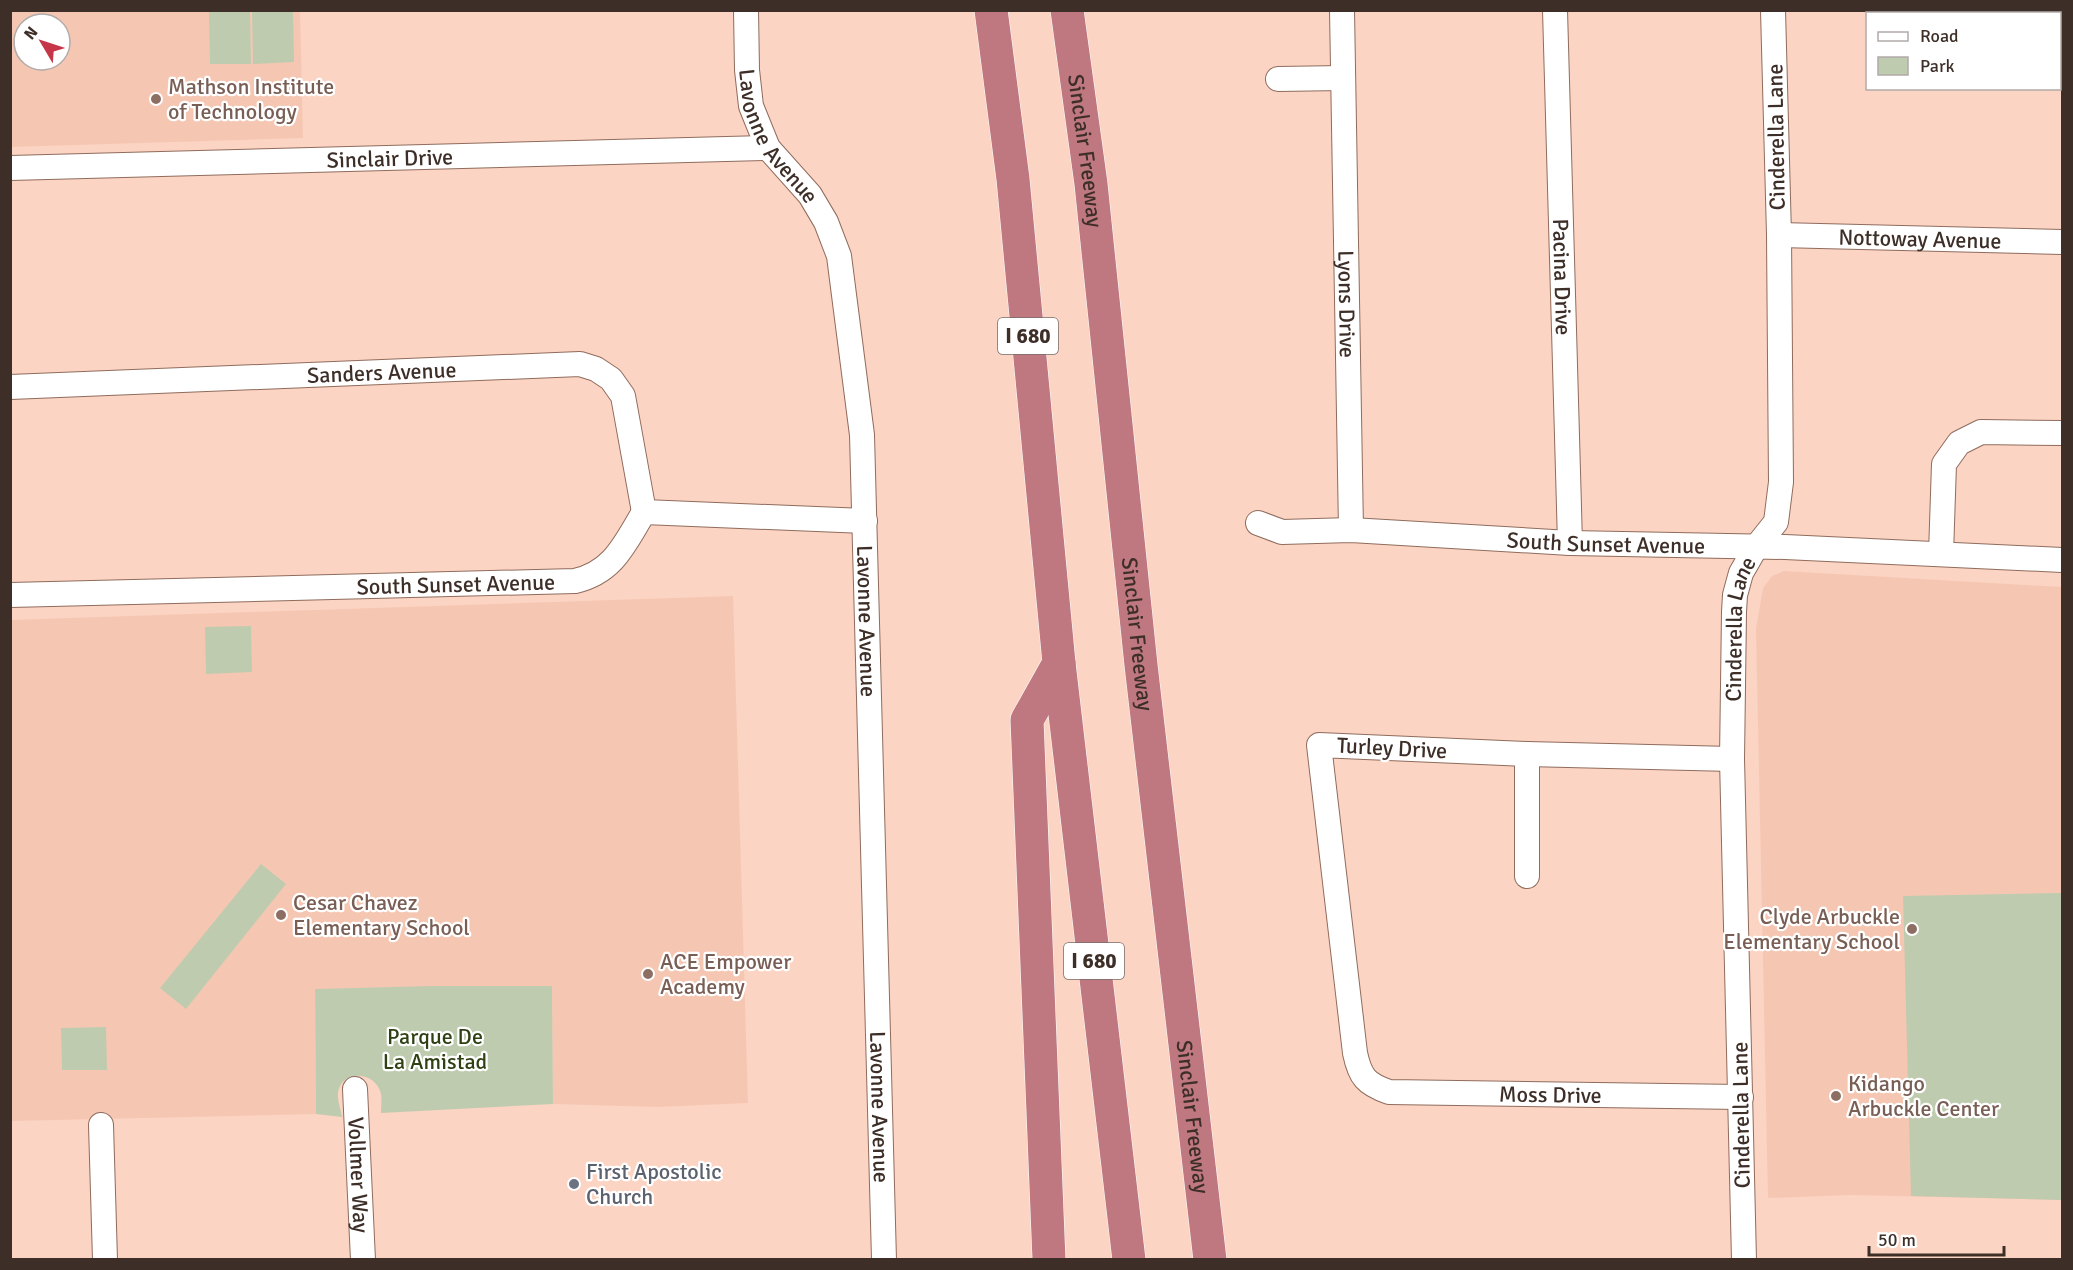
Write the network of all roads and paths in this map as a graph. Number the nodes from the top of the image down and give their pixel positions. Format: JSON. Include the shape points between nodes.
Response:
{"nodes":[{"id":1,"x":746,"y":10,"type":"edge"},
{"id":2,"x":991,"y":10,"type":"edge"},
{"id":3,"x":1066,"y":10,"type":"edge"},
{"id":4,"x":1342,"y":10,"type":"edge"},
{"id":5,"x":1555,"y":10,"type":"edge"},
{"id":6,"x":1773,"y":10,"type":"edge"},
{"id":7,"x":1343,"y":78,"type":"junction"},
{"id":8,"x":1278,"y":79,"type":"dead end"},
{"id":9,"x":768,"y":148,"type":"junction"},
{"id":10,"x":10,"y":168,"type":"edge"},
{"id":11,"x":1779,"y":235,"type":"junction"},
{"id":12,"x":2062,"y":242,"type":"edge"},
{"id":13,"x":10,"y":387,"type":"edge"},
{"id":14,"x":2062,"y":434,"type":"edge"},
{"id":15,"x":644,"y":512,"type":"junction"},
{"id":16,"x":865,"y":522,"type":"junction"},
{"id":17,"x":1258,"y":523,"type":"dead end"},
{"id":18,"x":1351,"y":530,"type":"junction"},
{"id":19,"x":1570,"y":543,"type":"junction"},
{"id":20,"x":1756,"y":547,"type":"junction"},
{"id":21,"x":1941,"y":554,"type":"junction"},
{"id":22,"x":2062,"y":560,"type":"edge"},
{"id":23,"x":10,"y":595,"type":"edge"},
{"id":24,"x":1059,"y":663,"type":"junction"},
{"id":25,"x":1527,"y":754,"type":"junction"},
{"id":26,"x":1732,"y":759,"type":"junction"},
{"id":27,"x":1527,"y":876,"type":"dead end"},
{"id":28,"x":1365,"y":1080,"type":"joint"},
{"id":29,"x":356,"y":1089,"type":"dead end"},
{"id":30,"x":1741,"y":1097,"type":"junction"},
{"id":31,"x":101,"y":1125,"type":"dead end"},
{"id":32,"x":1211,"y":1257,"type":"edge"},
{"id":33,"x":105,"y":1260,"type":"edge"},
{"id":34,"x":363,"y":1260,"type":"edge"},
{"id":35,"x":884,"y":1260,"type":"edge"},
{"id":36,"x":1049,"y":1260,"type":"edge"},
{"id":37,"x":1129,"y":1260,"type":"edge"},
{"id":38,"x":1744,"y":1260,"type":"edge"}],
"edges":[{"from":1,"to":9,"type":"street","name":"Lavonne Avenue","via":[[751,106]]},
{"from":2,"to":24,"type":"highway","number":"I 680","via":[[1013,179]]},
{"from":3,"to":32,"type":"highway","name":"Sinclair Freeway","via":[[1091,184],[1141,665]]},
{"from":4,"to":7,"type":"street","name":"Lyons Drive"},
{"from":5,"to":19,"type":"street","name":"Pacina Drive"},
{"from":6,"to":11,"type":"street","name":"Cinderella Lane"},
{"from":7,"to":8,"type":"street"},
{"from":7,"to":18,"type":"street","name":"Lyons Drive"},
{"from":9,"to":10,"type":"street","name":"Sinclair Drive"},
{"from":9,"to":16,"type":"street","name":"Lavonne Avenue","via":[[810,195],[839,256],[862,435]]},
{"from":11,"to":12,"type":"street","name":"Nottoway Avenue"},
{"from":11,"to":20,"type":"street","name":"Cinderella Lane","via":[[1780,500],[1776,522]]},
{"from":13,"to":15,"type":"street","name":"Sanders Avenue","via":[[580,364],[611,379],[623,396]]},
{"from":14,"to":21,"type":"street","via":[[1982,432],[1959,442],[1944,464]]},
{"from":15,"to":16,"type":"street"},
{"from":15,"to":23,"type":"street","name":"South Sunset Avenue","via":[[607,567],[575,581]]},
{"from":16,"to":35,"type":"street","name":"Lavonne Avenue"},
{"from":17,"to":18,"type":"street","name":"South Sunset Avenue","via":[[1282,532]]},
{"from":18,"to":19,"type":"street","name":"South Sunset Avenue"},
{"from":19,"to":20,"type":"street","name":"South Sunset Avenue"},
{"from":20,"to":21,"type":"street","name":"South Sunset Avenue"},
{"from":20,"to":26,"type":"street","name":"Cinderella Lane","via":[[1741,573],[1735,596]]},
{"from":21,"to":22,"type":"street","name":"South Sunset Avenue"},
{"from":24,"to":36,"type":"highway","via":[[1027,720]]},
{"from":24,"to":37,"type":"highway","number":"I 680"},
{"from":25,"to":26,"type":"street","name":"Turley Drive"},
{"from":25,"to":27,"type":"street"},
{"from":25,"to":28,"type":"street","name":"Turley Drive","via":[[1319,745],[1355,1053]]},
{"from":26,"to":30,"type":"street","name":"Cinderella Lane"},
{"from":28,"to":30,"type":"street","name":"Moss Drive","via":[[1389,1092]]},
{"from":29,"to":34,"type":"street","name":"Vollmer Way"},
{"from":30,"to":38,"type":"street","name":"Cinderella Lane"},
{"from":31,"to":33,"type":"street"}]}
